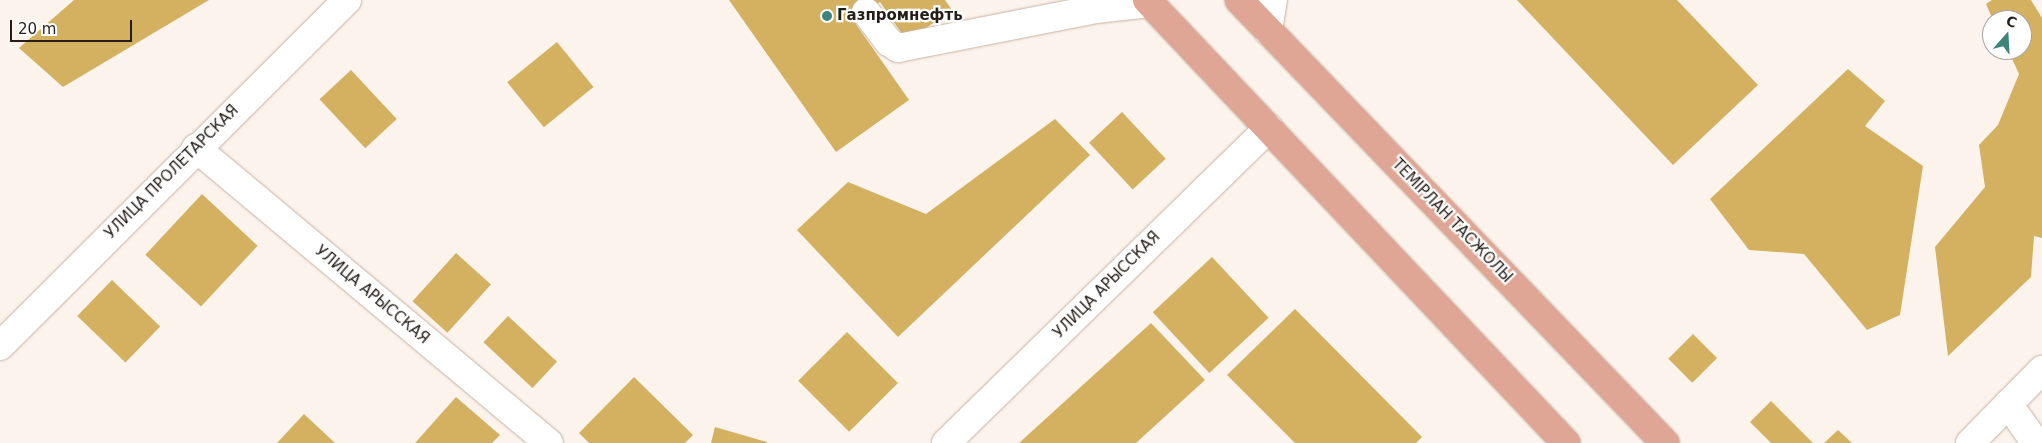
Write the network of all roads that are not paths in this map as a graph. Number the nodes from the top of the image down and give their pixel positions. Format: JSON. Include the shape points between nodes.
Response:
{"nodes":[{"id":1,"x":346,"y":0,"type":"edge"},
{"id":2,"x":1238,"y":0,"type":"edge"},
{"id":3,"x":1273,"y":0,"type":"edge"},
{"id":4,"x":1148,"y":1,"type":"edge"},
{"id":5,"x":866,"y":12,"type":"dead end"},
{"id":6,"x":1268,"y":31,"type":"junction"},
{"id":7,"x":1269,"y":128,"type":"junction"},
{"id":8,"x":196,"y":148,"type":"junction"},
{"id":9,"x":0,"y":346,"type":"edge"},
{"id":10,"x":2042,"y":370,"type":"edge"},
{"id":11,"x":2008,"y":404,"type":"junction"},
{"id":12,"x":549,"y":443,"type":"edge"},
{"id":13,"x":946,"y":443,"type":"edge"},
{"id":14,"x":1566,"y":443,"type":"edge"},
{"id":15,"x":1666,"y":443,"type":"edge"},
{"id":16,"x":1970,"y":443,"type":"edge"},
{"id":17,"x":2036,"y":443,"type":"edge"}],
"edges":[{"from":1,"to":8,"type":"street","name":"УЛИЦА ПРОЛЕТАРСКАЯ"},
{"from":2,"to":6,"type":"main road","name":"ТЕМІРЛАН ТАСЖОЛЫ"},
{"from":3,"to":6,"type":"street"},
{"from":4,"to":5,"type":"street","via":[[898,48],[888,42]]},
{"from":4,"to":7,"type":"main road"},
{"from":6,"to":15,"type":"main road","name":"ТЕМІРЛАН ТАСЖОЛЫ"},
{"from":7,"to":13,"type":"street","name":"УЛИЦА АРЫССКАЯ"},
{"from":7,"to":14,"type":"main road"},
{"from":8,"to":9,"type":"street","name":"УЛИЦА ПРОЛЕТАРСКАЯ"},
{"from":8,"to":12,"type":"street","name":"УЛИЦА АРЫССКАЯ"},
{"from":10,"to":11,"type":"street"},
{"from":11,"to":16,"type":"street"},
{"from":11,"to":17,"type":"street"}]}
